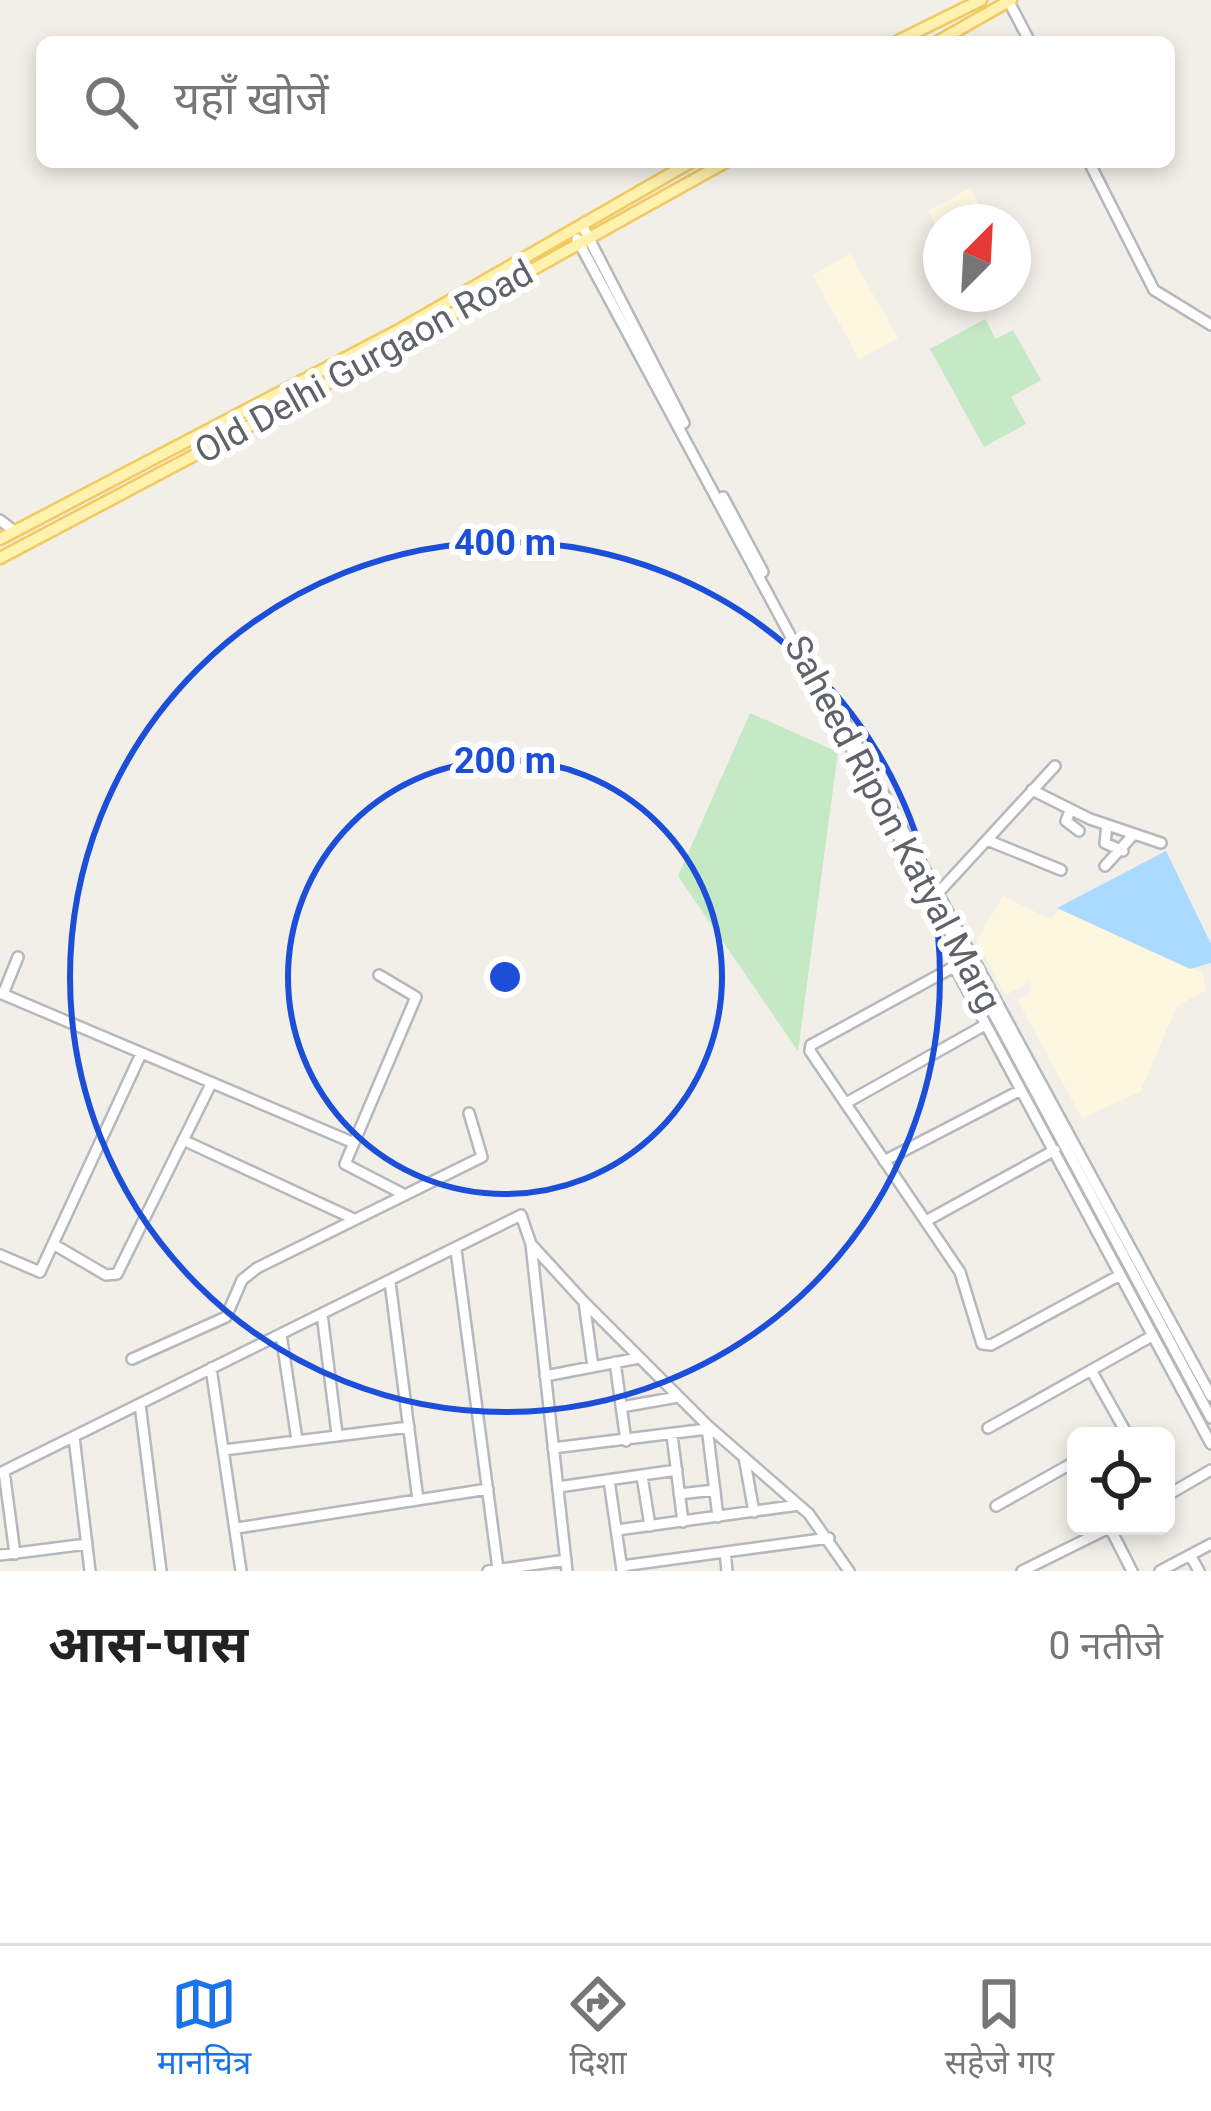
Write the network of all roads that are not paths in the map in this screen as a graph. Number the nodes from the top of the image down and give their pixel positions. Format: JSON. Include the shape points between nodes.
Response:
{"nodes":[{"id":1,"x":981,"y":0,"type":"edge"},
{"id":2,"x":1009,"y":0,"type":"edge"},
{"id":3,"x":908,"y":36,"type":"edge"},
{"id":4,"x":947,"y":36,"type":"edge"},
{"id":5,"x":1027,"y":36,"type":"edge"},
{"id":6,"x":682,"y":168,"type":"edge"},
{"id":7,"x":715,"y":168,"type":"edge"},
{"id":8,"x":1091,"y":168,"type":"edge"},
{"id":9,"x":577,"y":228,"type":"junction"},
{"id":10,"x":585,"y":241,"type":"junction"},
{"id":11,"x":1211,"y":325,"type":"edge"},
{"id":12,"x":0,"y":520,"type":"edge"},
{"id":13,"x":14,"y":532,"type":"junction"},
{"id":14,"x":0,"y":539,"type":"edge"},
{"id":15,"x":0,"y":558,"type":"edge"},
{"id":16,"x":842,"y":725,"type":"junction"},
{"id":17,"x":1055,"y":766,"type":"dead end"},
{"id":18,"x":1032,"y":790,"type":"junction"},
{"id":19,"x":1070,"y":811,"type":"junction"},
{"id":20,"x":1107,"y":825,"type":"junction"},
{"id":21,"x":1079,"y":831,"type":"dead end"},
{"id":22,"x":1134,"y":834,"type":"junction"},
{"id":23,"x":987,"y":840,"type":"junction"},
{"id":24,"x":1161,"y":843,"type":"dead end"},
{"id":25,"x":1123,"y":851,"type":"junction"},
{"id":26,"x":1105,"y":866,"type":"dead end"},
{"id":27,"x":1061,"y":870,"type":"dead end"},
{"id":28,"x":939,"y":892,"type":"junction"},
{"id":29,"x":969,"y":954,"type":"junction"},
{"id":30,"x":19,"y":957,"type":"dead end"},
{"id":31,"x":379,"y":975,"type":"dead end"},
{"id":32,"x":1,"y":993,"type":"edge"},
{"id":33,"x":986,"y":1025,"type":"junction"},
{"id":34,"x":141,"y":1054,"type":"junction"},
{"id":35,"x":210,"y":1086,"type":"junction"},
{"id":36,"x":1021,"y":1090,"type":"junction"},
{"id":37,"x":846,"y":1103,"type":"junction"},
{"id":38,"x":470,"y":1113,"type":"dead end"},
{"id":39,"x":184,"y":1140,"type":"junction"},
{"id":40,"x":353,"y":1143,"type":"junction"},
{"id":41,"x":1065,"y":1144,"type":"junction"},
{"id":42,"x":1053,"y":1151,"type":"junction"},
{"id":43,"x":884,"y":1161,"type":"junction"},
{"id":44,"x":405,"y":1195,"type":"junction"},
{"id":45,"x":354,"y":1219,"type":"junction"},
{"id":46,"x":926,"y":1221,"type":"junction"},
{"id":47,"x":52,"y":1244,"type":"junction"},
{"id":48,"x":531,"y":1244,"type":"junction"},
{"id":49,"x":456,"y":1250,"type":"junction"},
{"id":50,"x":0,"y":1255,"type":"edge"},
{"id":51,"x":1120,"y":1275,"type":"junction"},
{"id":52,"x":390,"y":1282,"type":"junction"},
{"id":53,"x":584,"y":1302,"type":"junction"},
{"id":54,"x":322,"y":1314,"type":"junction"},
{"id":55,"x":281,"y":1334,"type":"junction"},
{"id":56,"x":1152,"y":1336,"type":"junction"},
{"id":57,"x":639,"y":1358,"type":"junction"},
{"id":58,"x":133,"y":1359,"type":"dead end"},
{"id":59,"x":615,"y":1362,"type":"junction"},
{"id":60,"x":593,"y":1366,"type":"junction"},
{"id":61,"x":212,"y":1368,"type":"junction"},
{"id":62,"x":1091,"y":1370,"type":"junction"},
{"id":63,"x":545,"y":1376,"type":"junction"},
{"id":64,"x":1207,"y":1391,"type":"edge"},
{"id":65,"x":678,"y":1397,"type":"junction"},
{"id":66,"x":140,"y":1404,"type":"junction"},
{"id":67,"x":621,"y":1407,"type":"junction"},
{"id":68,"x":1211,"y":1418,"type":"edge"},
{"id":69,"x":409,"y":1426,"type":"junction"},
{"id":70,"x":707,"y":1427,"type":"junction"},
{"id":71,"x":1121,"y":1427,"type":"edge"},
{"id":72,"x":988,"y":1428,"type":"dead end"},
{"id":73,"x":337,"y":1434,"type":"junction"},
{"id":74,"x":672,"y":1435,"type":"junction"},
{"id":75,"x":74,"y":1437,"type":"junction"},
{"id":76,"x":297,"y":1440,"type":"junction"},
{"id":77,"x":626,"y":1441,"type":"junction"},
{"id":78,"x":1211,"y":1444,"type":"edge"},
{"id":79,"x":553,"y":1448,"type":"junction"},
{"id":80,"x":224,"y":1450,"type":"junction"},
{"id":81,"x":744,"y":1457,"type":"junction"},
{"id":82,"x":1067,"y":1466,"type":"edge"},
{"id":83,"x":677,"y":1470,"type":"junction"},
{"id":84,"x":1211,"y":1470,"type":"edge"},
{"id":85,"x":2,"y":1472,"type":"edge"},
{"id":86,"x":642,"y":1476,"type":"junction"},
{"id":87,"x":609,"y":1480,"type":"junction"},
{"id":88,"x":558,"y":1487,"type":"junction"},
{"id":89,"x":488,"y":1490,"type":"junction"},
{"id":90,"x":715,"y":1490,"type":"junction"},
{"id":91,"x":1175,"y":1491,"type":"edge"},
{"id":92,"x":680,"y":1494,"type":"junction"},
{"id":93,"x":418,"y":1500,"type":"junction"},
{"id":94,"x":800,"y":1505,"type":"junction"},
{"id":95,"x":996,"y":1506,"type":"dead end"},
{"id":96,"x":754,"y":1512,"type":"junction"},
{"id":97,"x":718,"y":1517,"type":"junction"},
{"id":98,"x":682,"y":1522,"type":"junction"},
{"id":99,"x":650,"y":1526,"type":"junction"},
{"id":100,"x":236,"y":1528,"type":"junction"},
{"id":101,"x":617,"y":1529,"type":"junction"},
{"id":102,"x":1095,"y":1535,"type":"edge"},
{"id":103,"x":1115,"y":1535,"type":"edge"},
{"id":104,"x":829,"y":1538,"type":"junction"},
{"id":105,"x":88,"y":1544,"type":"junction"},
{"id":106,"x":1211,"y":1544,"type":"edge"},
{"id":107,"x":725,"y":1552,"type":"junction"},
{"id":108,"x":15,"y":1554,"type":"junction"},
{"id":109,"x":1190,"y":1555,"type":"junction"},
{"id":110,"x":0,"y":1556,"type":"edge"},
{"id":111,"x":567,"y":1565,"type":"edge"},
{"id":112,"x":622,"y":1569,"type":"edge"},
{"id":113,"x":493,"y":1570,"type":"edge"},
{"id":114,"x":90,"y":1571,"type":"edge"},
{"id":115,"x":161,"y":1571,"type":"edge"},
{"id":116,"x":241,"y":1571,"type":"edge"},
{"id":117,"x":728,"y":1571,"type":"edge"},
{"id":118,"x":849,"y":1571,"type":"edge"},
{"id":119,"x":1022,"y":1571,"type":"edge"},
{"id":120,"x":1132,"y":1571,"type":"edge"},
{"id":121,"x":1160,"y":1571,"type":"edge"},
{"id":122,"x":1199,"y":1571,"type":"edge"}],
"edges":[{"from":1,"to":3,"type":"main road"},
{"from":2,"to":4,"type":"main road"},
{"from":2,"to":5,"type":"street"},
{"from":6,"to":9,"type":"main road","name":"Old Delhi Gurgaon Road"},
{"from":7,"to":10,"type":"main road","name":"Old Delhi Gurgaon Road"},
{"from":8,"to":11,"type":"street","via":[[1154,290]]},
{"from":9,"to":10,"type":"street","name":"Saheed Ripon Katyal Marg"},
{"from":9,"to":13,"type":"main road","name":"Old Delhi Gurgaon Road"},
{"from":10,"to":15,"type":"main road","name":"Old Delhi Gurgaon Road"},
{"from":10,"to":16,"type":"street","name":"Saheed Ripon Katyal Marg"},
{"from":12,"to":13,"type":"street"},
{"from":13,"to":14,"type":"main road","name":"Old Delhi Gurgaon Road"},
{"from":16,"to":28,"type":"street","name":"Saheed Ripon Katyal Marg"},
{"from":16,"to":29,"type":"street","name":"Saheed Ripon Katyal Marg"},
{"from":17,"to":18,"type":"street"},
{"from":18,"to":19,"type":"street"},
{"from":18,"to":23,"type":"street"},
{"from":19,"to":20,"type":"street"},
{"from":19,"to":21,"type":"street","via":[[1066,820]]},
{"from":20,"to":22,"type":"street"},
{"from":20,"to":25,"type":"street","via":[[1105,843]]},
{"from":22,"to":24,"type":"street"},
{"from":22,"to":25,"type":"street"},
{"from":23,"to":27,"type":"street"},
{"from":23,"to":28,"type":"street"},
{"from":25,"to":26,"type":"street"},
{"from":28,"to":29,"type":"street","name":"Saheed Ripon Katyal Marg"},
{"from":29,"to":41,"type":"street","name":"Saheed Ripon Katyal Marg"},
{"from":29,"to":64,"type":"street","name":"Saheed Ripon Katyal Marg"},
{"from":30,"to":32,"type":"street"},
{"from":31,"to":40,"type":"street","via":[[416,997]]},
{"from":32,"to":34,"type":"street"},
{"from":33,"to":36,"type":"street"},
{"from":33,"to":37,"type":"street"},
{"from":33,"to":37,"type":"street","via":[[954,969],[814,1042],[810,1052]]},
{"from":34,"to":35,"type":"street"},
{"from":34,"to":47,"type":"street"},
{"from":35,"to":39,"type":"street"},
{"from":35,"to":40,"type":"street"},
{"from":36,"to":42,"type":"street"},
{"from":36,"to":43,"type":"street"},
{"from":37,"to":43,"type":"street"},
{"from":38,"to":44,"type":"street","via":[[482,1157]]},
{"from":39,"to":45,"type":"street"},
{"from":39,"to":47,"type":"street","via":[[117,1274]]},
{"from":40,"to":44,"type":"street","via":[[346,1167]]},
{"from":41,"to":42,"type":"street"},
{"from":41,"to":64,"type":"street","name":"Saheed Ripon Katyal Marg"},
{"from":42,"to":46,"type":"street"},
{"from":42,"to":51,"type":"street"},
{"from":43,"to":46,"type":"street"},
{"from":44,"to":45,"type":"street"},
{"from":45,"to":58,"type":"street","via":[[248,1274],[226,1317]]},
{"from":46,"to":51,"type":"street","via":[[964,1279],[982,1344]]},
{"from":47,"to":50,"type":"street","via":[[40,1271]]},
{"from":48,"to":49,"type":"street","via":[[521,1215]]},
{"from":48,"to":53,"type":"street"},
{"from":48,"to":63,"type":"street"},
{"from":49,"to":52,"type":"street"},
{"from":49,"to":89,"type":"street"},
{"from":51,"to":56,"type":"street"},
{"from":52,"to":54,"type":"street"},
{"from":52,"to":69,"type":"street"},
{"from":53,"to":57,"type":"street"},
{"from":53,"to":60,"type":"street"},
{"from":54,"to":55,"type":"street"},
{"from":54,"to":73,"type":"street"},
{"from":55,"to":61,"type":"street"},
{"from":55,"to":76,"type":"street"},
{"from":56,"to":62,"type":"street"},
{"from":56,"to":78,"type":"street"},
{"from":57,"to":59,"type":"street"},
{"from":57,"to":65,"type":"street"},
{"from":59,"to":60,"type":"street"},
{"from":59,"to":67,"type":"street"},
{"from":60,"to":63,"type":"street"},
{"from":61,"to":66,"type":"street"},
{"from":61,"to":80,"type":"street"},
{"from":62,"to":71,"type":"street"},
{"from":62,"to":72,"type":"street"},
{"from":63,"to":79,"type":"street"},
{"from":64,"to":68,"type":"street","name":"Saheed Ripon Katyal Marg"},
{"from":65,"to":67,"type":"street"},
{"from":65,"to":70,"type":"street"},
{"from":66,"to":75,"type":"street"},
{"from":66,"to":115,"type":"street"},
{"from":67,"to":77,"type":"street"},
{"from":69,"to":73,"type":"street"},
{"from":69,"to":93,"type":"street"},
{"from":70,"to":74,"type":"street"},
{"from":70,"to":81,"type":"street"},
{"from":70,"to":90,"type":"street"},
{"from":73,"to":76,"type":"street"},
{"from":74,"to":77,"type":"street"},
{"from":74,"to":83,"type":"street"},
{"from":75,"to":85,"type":"street"},
{"from":75,"to":105,"type":"street"},
{"from":76,"to":80,"type":"street"},
{"from":77,"to":79,"type":"street"},
{"from":79,"to":88,"type":"street"},
{"from":80,"to":100,"type":"street"},
{"from":81,"to":94,"type":"street"},
{"from":81,"to":96,"type":"street"},
{"from":82,"to":95,"type":"street"},
{"from":83,"to":86,"type":"street"},
{"from":83,"to":92,"type":"street"},
{"from":84,"to":91,"type":"street"},
{"from":85,"to":108,"type":"street"},
{"from":86,"to":87,"type":"street"},
{"from":86,"to":99,"type":"street"},
{"from":87,"to":88,"type":"street"},
{"from":87,"to":101,"type":"street"},
{"from":88,"to":111,"type":"street"},
{"from":89,"to":93,"type":"street"},
{"from":89,"to":113,"type":"street"},
{"from":90,"to":92,"type":"street"},
{"from":90,"to":97,"type":"street"},
{"from":92,"to":98,"type":"street"},
{"from":93,"to":100,"type":"street"},
{"from":94,"to":96,"type":"street"},
{"from":94,"to":104,"type":"street"},
{"from":96,"to":97,"type":"street"},
{"from":97,"to":98,"type":"street"},
{"from":98,"to":99,"type":"street"},
{"from":99,"to":101,"type":"street"},
{"from":100,"to":116,"type":"street"},
{"from":101,"to":112,"type":"street"},
{"from":102,"to":119,"type":"street"},
{"from":103,"to":120,"type":"street"},
{"from":104,"to":107,"type":"street"},
{"from":104,"to":118,"type":"street"},
{"from":105,"to":108,"type":"street"},
{"from":105,"to":114,"type":"street"},
{"from":106,"to":109,"type":"street"},
{"from":107,"to":112,"type":"street"},
{"from":107,"to":117,"type":"street"},
{"from":108,"to":110,"type":"street"},
{"from":109,"to":121,"type":"street"},
{"from":109,"to":122,"type":"street"},
{"from":111,"to":113,"type":"street"}]}
